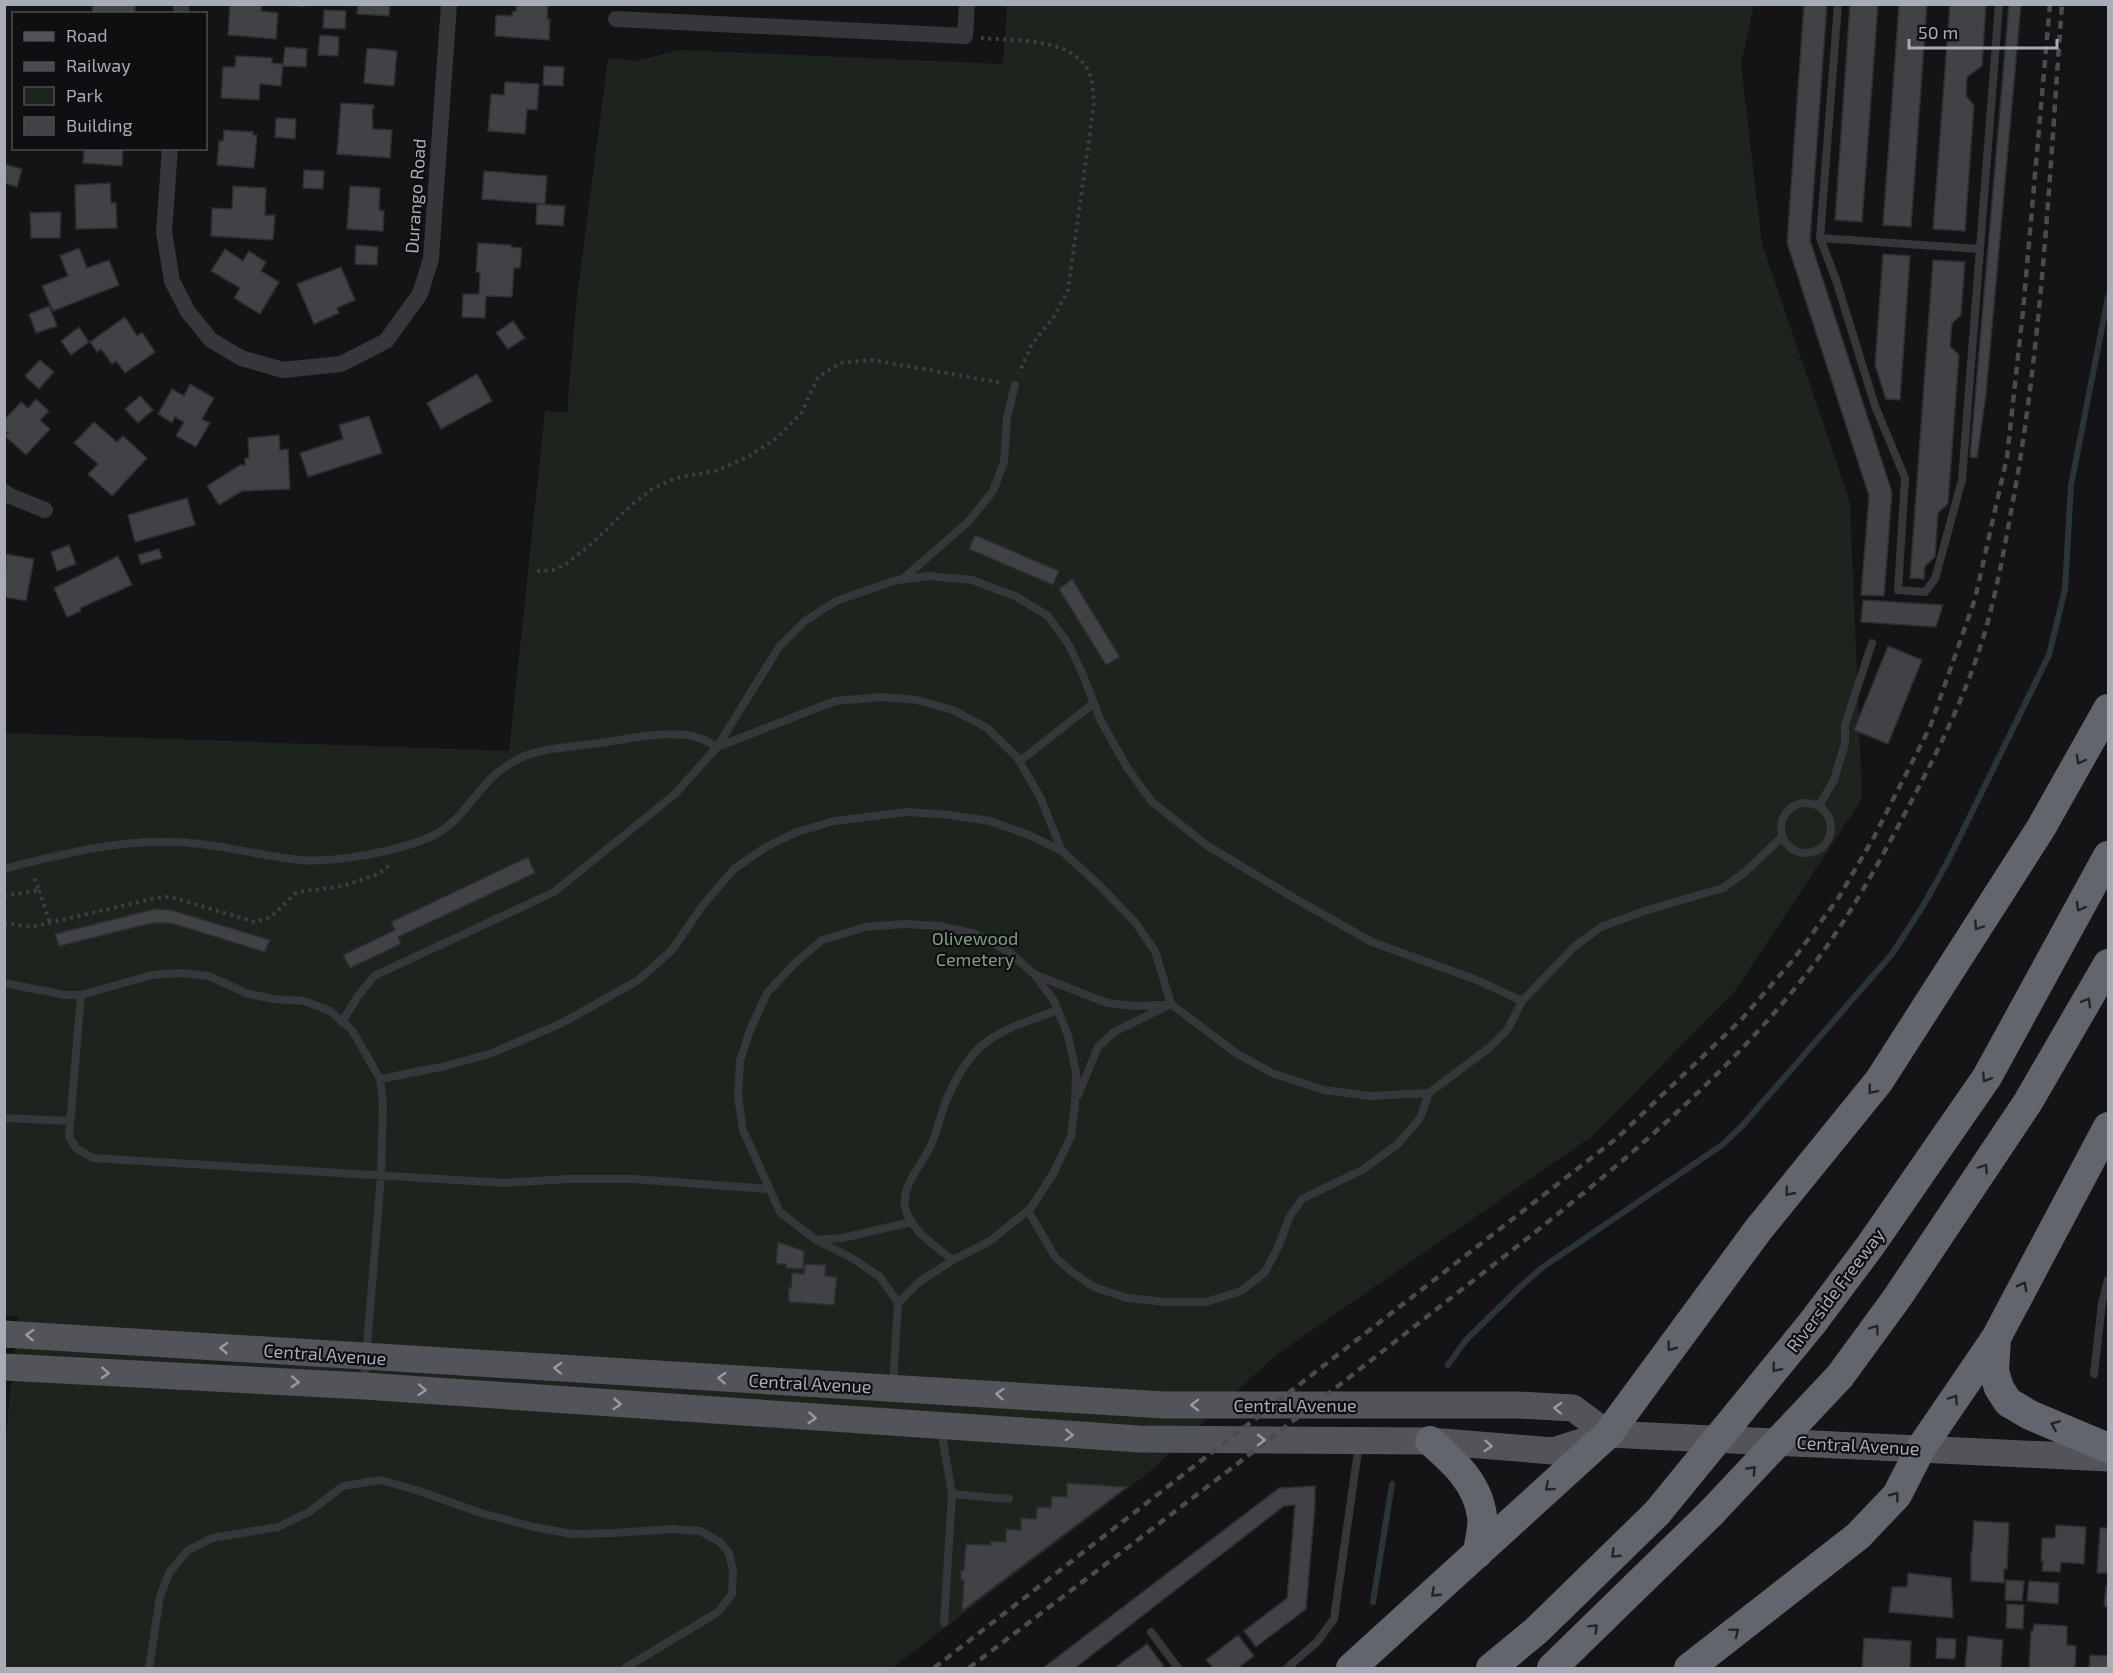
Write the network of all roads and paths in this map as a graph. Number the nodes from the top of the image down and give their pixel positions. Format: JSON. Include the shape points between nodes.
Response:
{"nodes":[{"id":1,"x":449,"y":4,"type":"edge"},
{"id":2,"x":967,"y":4,"type":"edge"},
{"id":3,"x":1838,"y":4,"type":"edge"},
{"id":4,"x":1999,"y":4,"type":"edge"},
{"id":5,"x":616,"y":19,"type":"dead end"},
{"id":6,"x":965,"y":36,"type":"junction"},
{"id":7,"x":170,"y":150,"type":"edge"},
{"id":8,"x":1820,"y":238,"type":"junction"},
{"id":9,"x":1980,"y":249,"type":"junction"},
{"id":10,"x":1015,"y":385,"type":"junction"},
{"id":11,"x":4,"y":492,"type":"edge"},
{"id":12,"x":45,"y":510,"type":"dead end"},
{"id":13,"x":537,"y":571,"type":"dead end"},
{"id":14,"x":904,"y":579,"type":"junction"},
{"id":15,"x":1872,"y":643,"type":"dead end"},
{"id":16,"x":1094,"y":703,"type":"junction"},
{"id":17,"x":2109,"y":709,"type":"edge"},
{"id":18,"x":717,"y":747,"type":"junction"},
{"id":19,"x":1020,"y":761,"type":"junction"},
{"id":20,"x":1819,"y":806,"type":"junction"},
{"id":21,"x":1782,"y":837,"type":"junction"},
{"id":22,"x":403,"y":846,"type":"junction"},
{"id":23,"x":1062,"y":851,"type":"junction"},
{"id":24,"x":2109,"y":856,"type":"edge"},
{"id":25,"x":29,"y":862,"type":"junction"},
{"id":26,"x":4,"y":868,"type":"edge"},
{"id":27,"x":39,"y":890,"type":"junction"},
{"id":28,"x":4,"y":896,"type":"edge"},
{"id":29,"x":50,"y":922,"type":"junction"},
{"id":30,"x":4,"y":923,"type":"edge"},
{"id":31,"x":2109,"y":964,"type":"edge"},
{"id":32,"x":1035,"y":975,"type":"junction"},
{"id":33,"x":4,"y":983,"type":"edge"},
{"id":34,"x":81,"y":995,"type":"junction"},
{"id":35,"x":1522,"y":1001,"type":"junction"},
{"id":36,"x":1172,"y":1004,"type":"junction"},
{"id":37,"x":1058,"y":1010,"type":"junction"},
{"id":38,"x":342,"y":1022,"type":"junction"},
{"id":39,"x":380,"y":1079,"type":"junction"},
{"id":40,"x":1429,"y":1093,"type":"junction"},
{"id":41,"x":1075,"y":1104,"type":"junction"},
{"id":42,"x":4,"y":1118,"type":"edge"},
{"id":43,"x":70,"y":1121,"type":"junction"},
{"id":44,"x":2109,"y":1127,"type":"edge"},
{"id":45,"x":381,"y":1176,"type":"junction"},
{"id":46,"x":770,"y":1189,"type":"junction"},
{"id":47,"x":1028,"y":1211,"type":"junction"},
{"id":48,"x":912,"y":1222,"type":"junction"},
{"id":49,"x":816,"y":1240,"type":"junction"},
{"id":50,"x":953,"y":1260,"type":"junction"},
{"id":51,"x":2109,"y":1280,"type":"edge"},
{"id":52,"x":898,"y":1303,"type":"junction"},
{"id":53,"x":4,"y":1334,"type":"edge"},
{"id":54,"x":1996,"y":1338,"type":"junction"},
{"id":55,"x":367,"y":1357,"type":"junction"},
{"id":56,"x":4,"y":1367,"type":"edge"},
{"id":57,"x":2094,"y":1374,"type":"dead end"},
{"id":58,"x":364,"y":1386,"type":"junction"},
{"id":59,"x":893,"y":1388,"type":"junction"},
{"id":60,"x":940,"y":1427,"type":"junction"},
{"id":61,"x":1608,"y":1434,"type":"junction"},
{"id":62,"x":1359,"y":1440,"type":"junction"},
{"id":63,"x":1430,"y":1441,"type":"junction"},
{"id":64,"x":1921,"y":1448,"type":"junction"},
{"id":65,"x":2109,"y":1448,"type":"edge"},
{"id":66,"x":2109,"y":1458,"type":"edge"},
{"id":67,"x":952,"y":1494,"type":"junction"},
{"id":68,"x":1009,"y":1499,"type":"dead end"},
{"id":69,"x":1478,"y":1553,"type":"junction"},
{"id":70,"x":944,"y":1623,"type":"dead end"},
{"id":71,"x":1151,"y":1632,"type":"dead end"},
{"id":72,"x":149,"y":1668,"type":"edge"},
{"id":73,"x":625,"y":1668,"type":"edge"},
{"id":74,"x":1178,"y":1668,"type":"edge"},
{"id":75,"x":1287,"y":1668,"type":"edge"},
{"id":76,"x":1351,"y":1668,"type":"edge"},
{"id":77,"x":1491,"y":1668,"type":"edge"},
{"id":78,"x":1552,"y":1668,"type":"edge"},
{"id":79,"x":1689,"y":1668,"type":"edge"}],
"edges":[{"from":1,"to":7,"type":"street","name":"Durango Road","via":[[431,259],[420,294],[386,341],[341,364],[283,370],[241,358],[211,340],[188,312],[172,281],[164,232]]},
{"from":2,"to":6,"type":"street"},
{"from":3,"to":8,"type":"lane"},
{"from":4,"to":9,"type":"lane"},
{"from":5,"to":6,"type":"street"},
{"from":6,"to":10,"type":"path","via":[[1048,44],[1076,55],[1090,74],[1094,103],[1068,290],[1053,318],[1032,344]]},
{"from":8,"to":9,"type":"lane"},
{"from":8,"to":9,"type":"lane","via":[[1875,406],[1905,478],[1898,590],[1925,592],[1935,579],[1962,480]]},
{"from":10,"to":13,"type":"path","via":[[872,360],[840,363],[818,377],[802,411],[778,437],[748,458],[715,471],[676,478],[652,489],[566,564],[554,570]]},
{"from":10,"to":14,"type":"lane","via":[[1007,418],[1004,462],[993,491],[969,521]]},
{"from":11,"to":12,"type":"street"},
{"from":14,"to":16,"type":"lane","via":[[930,576],[972,580],[1017,597],[1048,616],[1069,645]]},
{"from":14,"to":18,"type":"lane","via":[[836,601],[805,621],[778,647]]},
{"from":15,"to":20,"type":"lane","via":[[1845,725],[1845,743],[1834,780]]},
{"from":16,"to":19,"type":"lane"},
{"from":16,"to":35,"type":"lane","via":[[1128,769],[1152,801],[1208,846],[1372,942],[1477,980]]},
{"from":17,"to":61,"type":"highway","one_way":true,"via":[[2042,828],[1879,1081],[1758,1230]]},
{"from":18,"to":19,"type":"lane","via":[[835,701],[883,697],[916,700],[953,710],[987,728]]},
{"from":18,"to":22,"type":"lane","via":[[691,736],[659,735],[546,750],[521,758],[499,772],[452,825]]},
{"from":18,"to":38,"type":"lane","via":[[675,794],[554,892],[374,976]]},
{"from":19,"to":23,"type":"lane"},
{"from":20,"to":21,"type":"lane","via":[[1804,803],[1790,809],[1781,822]]},
{"from":20,"to":21,"type":"lane","via":[[1826,812],[1831,828],[1830,836],[1819,849],[1802,853]]},
{"from":21,"to":35,"type":"lane","via":[[1723,888],[1601,927],[1575,946]]},
{"from":22,"to":25,"type":"lane","via":[[335,860],[302,860],[211,845],[124,843]]},
{"from":22,"to":29,"type":"path","via":[[393,863],[380,873],[344,886],[297,892],[271,917],[255,922],[170,897]]},
{"from":23,"to":36,"type":"lane","via":[[1135,922],[1155,951]]},
{"from":23,"to":39,"type":"lane","via":[[990,821],[950,815],[907,812],[865,816],[797,832],[734,869],[672,950],[637,981],[562,1023],[492,1053]]},
{"from":24,"to":77,"type":"highway","name":"Riverside Freeway","one_way":true,"bridge":true,"via":[[1987,1077],[1813,1322],[1657,1513],[1536,1631]]},
{"from":25,"to":26,"type":"lane"},
{"from":25,"to":27,"type":"path"},
{"from":27,"to":28,"type":"path"},
{"from":27,"to":29,"type":"path"},
{"from":29,"to":30,"type":"path","via":[[31,927]]},
{"from":78,"to":31,"type":"highway","one_way":true,"bridge":true,"via":[[1712,1513],[1840,1376],[2028,1102]]},
{"from":32,"to":36,"type":"lane","via":[[1107,1003]]},
{"from":32,"to":37,"type":"lane"},
{"from":32,"to":46,"type":"lane","via":[[1010,952],[976,934],[939,926],[866,927],[822,940],[767,993],[740,1061],[738,1097],[743,1130]]},
{"from":33,"to":34,"type":"lane"},
{"from":34,"to":38,"type":"lane","via":[[152,975],[182,973],[209,976],[248,994],[304,1001],[330,1011]]},
{"from":34,"to":43,"type":"lane"},
{"from":35,"to":40,"type":"lane","via":[[1508,1029],[1489,1048]]},
{"from":36,"to":40,"type":"lane","via":[[1236,1053],[1272,1073],[1324,1090],[1370,1096]]},
{"from":36,"to":41,"type":"lane","via":[[1114,1032],[1098,1047]]},
{"from":37,"to":41,"type":"lane","via":[[1076,1072]]},
{"from":37,"to":48,"type":"lane","via":[[991,1037],[973,1053],[955,1080],[931,1145],[905,1191],[906,1210]]},
{"from":38,"to":39,"type":"lane","via":[[352,1030]]},
{"from":39,"to":45,"type":"lane"},
{"from":40,"to":47,"type":"lane","via":[[1420,1118],[1398,1144],[1362,1170],[1302,1199],[1290,1215],[1265,1272],[1240,1291],[1206,1302],[1127,1298],[1094,1287],[1056,1258]]},
{"from":41,"to":47,"type":"lane","via":[[1071,1136],[1054,1172]]},
{"from":42,"to":43,"type":"lane"},
{"from":43,"to":45,"type":"lane","via":[[69,1137],[77,1149],[93,1158]]},
{"from":54,"to":44,"type":"highway","one_way":true},
{"from":45,"to":46,"type":"lane","via":[[505,1183],[633,1179]]},
{"from":45,"to":55,"type":"lane"},
{"from":46,"to":49,"type":"lane","via":[[780,1212]]},
{"from":47,"to":50,"type":"lane","via":[[990,1241]]},
{"from":48,"to":49,"type":"lane"},
{"from":48,"to":50,"type":"lane","via":[[921,1236]]},
{"from":49,"to":52,"type":"lane","via":[[880,1277]]},
{"from":50,"to":52,"type":"lane","via":[[919,1282]]},
{"from":51,"to":57,"type":"lane","via":[[2102,1303]]},
{"from":52,"to":59,"type":"lane"},
{"from":55,"to":53,"type":"main road","name":"Central Avenue","one_way":true},
{"from":64,"to":54,"type":"highway","one_way":true},
{"from":65,"to":54,"type":"highway","one_way":true,"via":[[2008,1402],[1994,1371]]},
{"from":55,"to":58,"type":"lane"},
{"from":59,"to":55,"type":"main road","name":"Central Avenue","one_way":true},
{"from":56,"to":58,"type":"main road","name":"Central Avenue","one_way":true},
{"from":58,"to":60,"type":"main road","name":"Central Avenue","one_way":true},
{"from":61,"to":59,"type":"main road","name":"Central Avenue","one_way":true,"via":[[1573,1408],[1164,1405]]},
{"from":60,"to":62,"type":"main road","name":"Central Avenue","one_way":true,"via":[[1139,1439]]},
{"from":60,"to":67,"type":"lane"},
{"from":63,"to":61,"type":"main road","name":"Central Avenue","one_way":true,"via":[[1553,1451]]},
{"from":61,"to":64,"type":"main road","name":"Central Avenue"},
{"from":61,"to":69,"type":"highway","one_way":true},
{"from":62,"to":63,"type":"main road","name":"Central Avenue"},
{"from":62,"to":75,"type":"lane","via":[[1334,1619],[1317,1642]]},
{"from":63,"to":69,"type":"highway","via":[[1461,1468],[1477,1498],[1482,1517]]},
{"from":64,"to":66,"type":"main road","name":"Central Avenue"},
{"from":79,"to":64,"type":"highway","one_way":true,"via":[[1858,1536],[1897,1495]]},
{"from":67,"to":68,"type":"lane"},
{"from":67,"to":70,"type":"lane"},
{"from":69,"to":76,"type":"highway","one_way":true},
{"from":71,"to":74,"type":"lane"},
{"from":72,"to":73,"type":"lane","via":[[160,1598],[169,1574],[187,1551],[212,1538],[278,1527],[309,1512],[343,1486],[381,1480],[534,1527],[572,1533],[700,1531],[720,1542],[729,1553],[732,1594],[718,1612]]}]}
